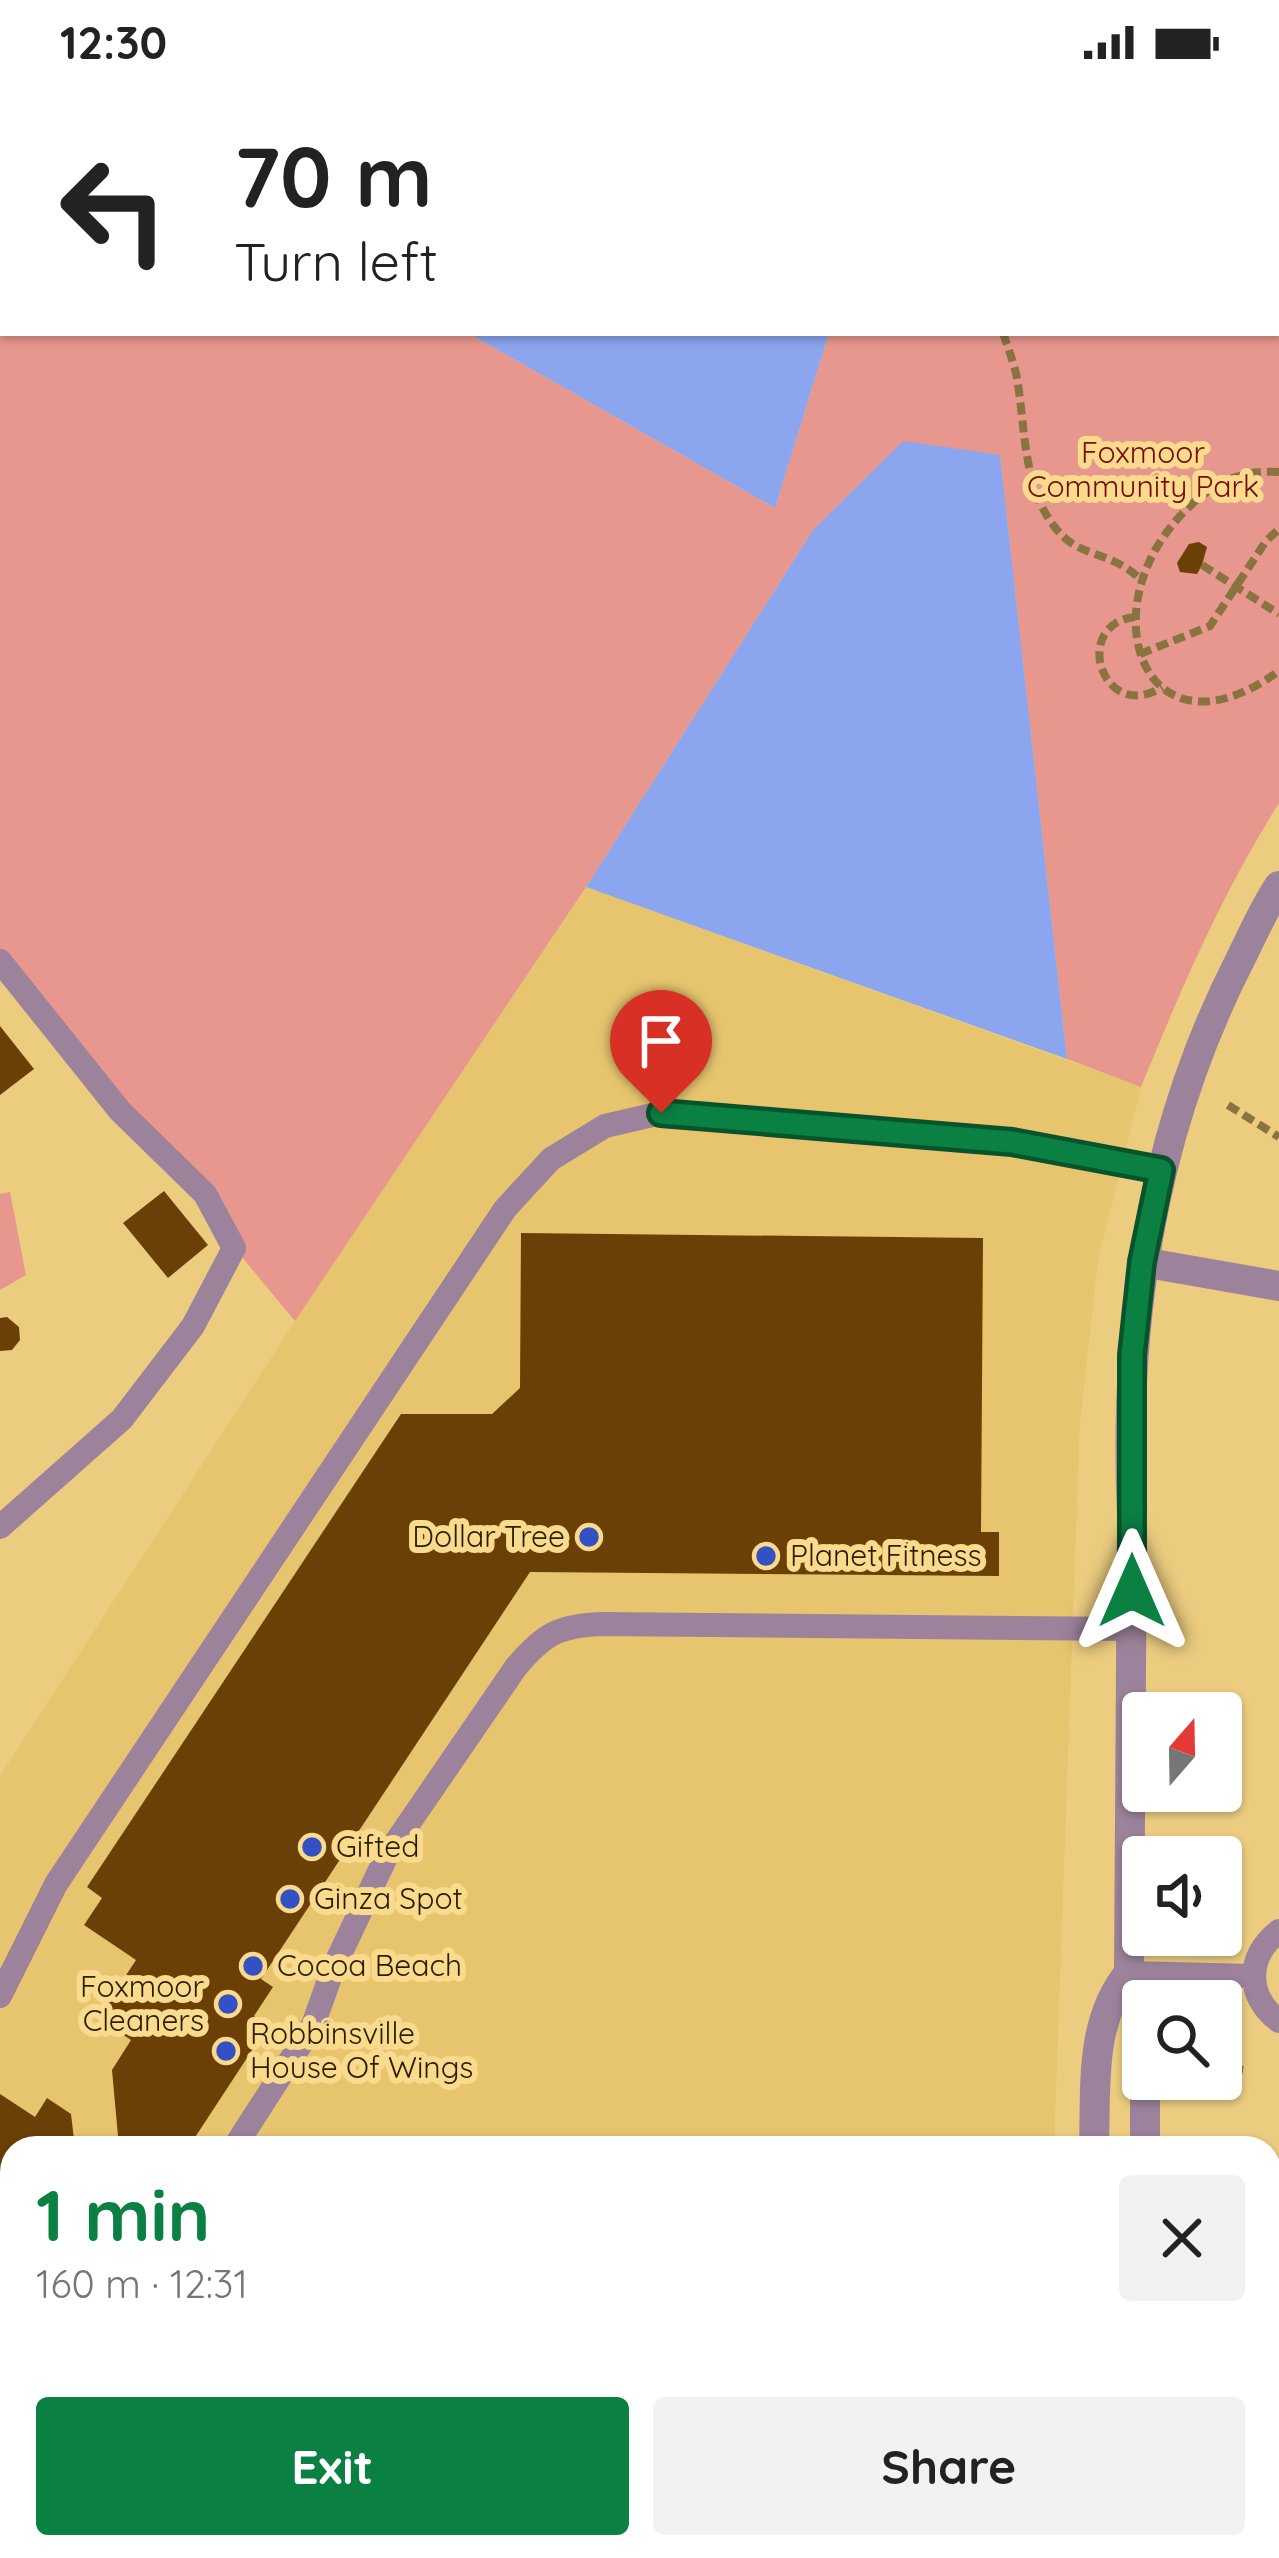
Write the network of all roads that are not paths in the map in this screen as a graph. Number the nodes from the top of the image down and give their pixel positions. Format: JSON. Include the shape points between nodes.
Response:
{"nodes":[{"id":1,"x":1279,"y":886,"type":"edge"},
{"id":2,"x":0,"y":962,"type":"edge"},
{"id":3,"x":1161,"y":1170,"type":"junction"},
{"id":4,"x":1142,"y":1262,"type":"junction"},
{"id":5,"x":1279,"y":1286,"type":"edge"},
{"id":6,"x":0,"y":1528,"type":"edge"},
{"id":7,"x":1131,"y":1629,"type":"junction"},
{"id":8,"x":1279,"y":1931,"type":"edge"},
{"id":9,"x":1129,"y":1972,"type":"junction"},
{"id":10,"x":1253,"y":1976,"type":"junction"},
{"id":11,"x":1131,"y":1980,"type":"edge"},
{"id":12,"x":0,"y":1996,"type":"edge"},
{"id":13,"x":1279,"y":2021,"type":"edge"},
{"id":14,"x":1145,"y":2100,"type":"edge"},
{"id":15,"x":242,"y":2136,"type":"edge"},
{"id":16,"x":1094,"y":2136,"type":"edge"},
{"id":17,"x":1145,"y":2136,"type":"edge"}],
"edges":[{"from":1,"to":3,"type":"street","via":[[1222,994]]},
{"from":2,"to":6,"type":"lane","via":[[120,1111],[205,1193],[234,1248],[193,1325],[122,1419]]},
{"from":3,"to":4,"type":"street"},
{"from":3,"to":12,"type":"lane","via":[[1012,1142],[661,1113],[605,1126],[551,1159],[505,1209],[70,1864]]},
{"from":4,"to":5,"type":"street"},
{"from":4,"to":7,"type":"street","via":[[1132,1355]]},
{"from":7,"to":9,"type":"street"},
{"from":7,"to":15,"type":"lane","via":[[602,1624],[568,1625],[539,1640],[387,1855],[313,2025]]},
{"from":8,"to":10,"type":"lane","via":[[1263,1946]]},
{"from":9,"to":10,"type":"lane"},
{"from":9,"to":11,"type":"street"},
{"from":9,"to":16,"type":"street","via":[[1102,2020]]},
{"from":10,"to":13,"type":"lane","via":[[1262,2007]]},
{"from":14,"to":17,"type":"street"}]}
